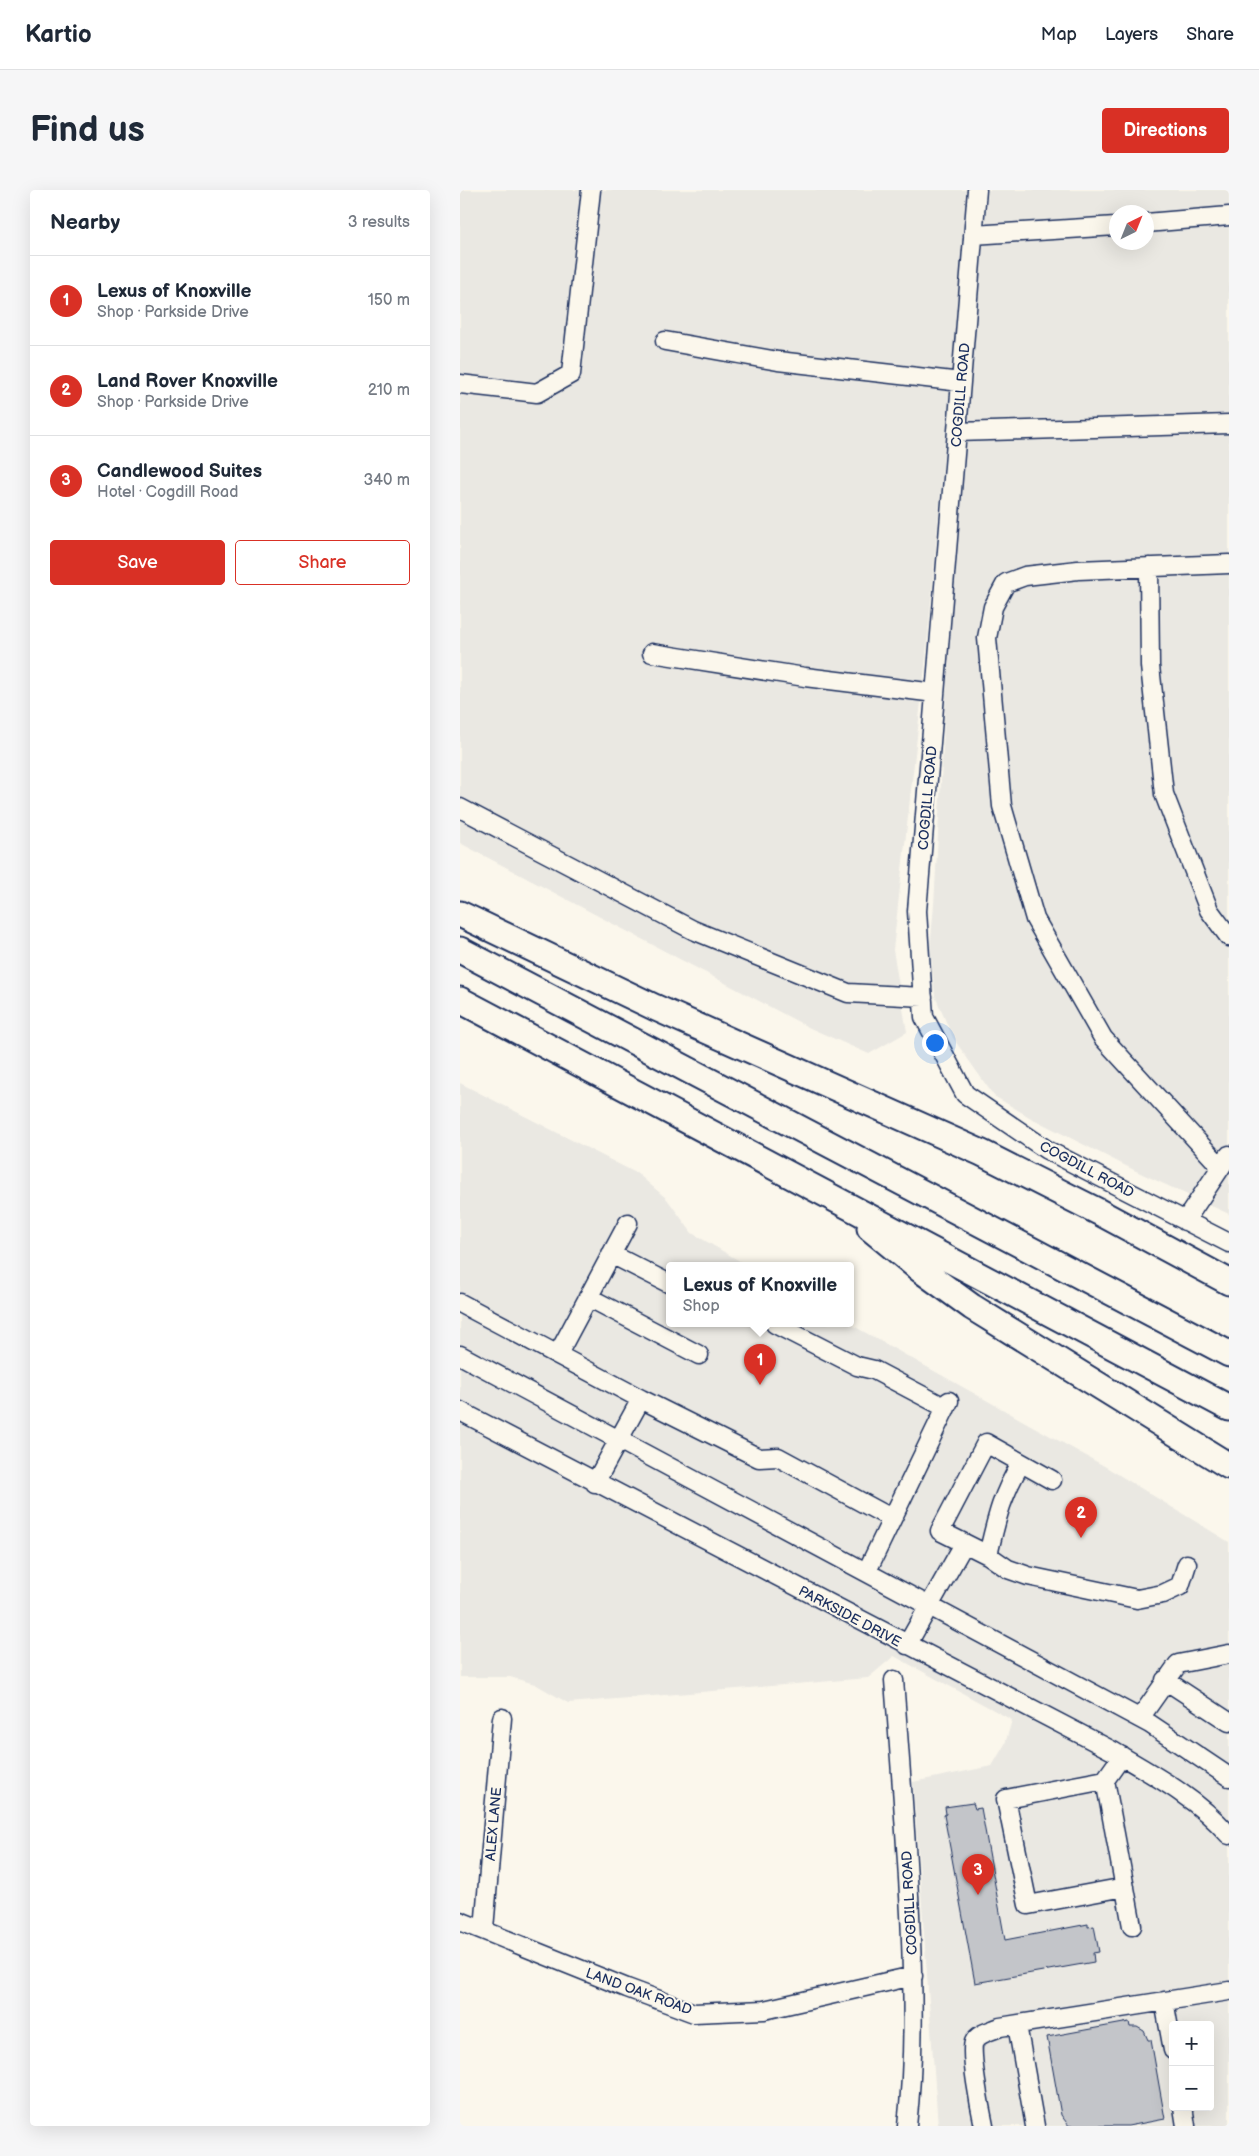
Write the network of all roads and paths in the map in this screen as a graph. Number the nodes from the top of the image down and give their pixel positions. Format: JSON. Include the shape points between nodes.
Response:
{"nodes":[{"id":1,"x":591,"y":190,"type":"edge"},
{"id":2,"x":977,"y":190,"type":"edge"},
{"id":3,"x":1229,"y":216,"type":"edge"},
{"id":4,"x":1154,"y":222,"type":"edge"},
{"id":5,"x":1109,"y":226,"type":"edge"},
{"id":6,"x":973,"y":235,"type":"junction"},
{"id":7,"x":665,"y":341,"type":"dead end"},
{"id":8,"x":961,"y":382,"type":"junction"},
{"id":9,"x":460,"y":384,"type":"edge"},
{"id":10,"x":1229,"y":424,"type":"edge"},
{"id":11,"x":957,"y":432,"type":"junction"},
{"id":12,"x":1229,"y":564,"type":"edge"},
{"id":13,"x":1149,"y":567,"type":"junction"},
{"id":14,"x":652,"y":653,"type":"dead end"},
{"id":15,"x":935,"y":693,"type":"junction"},
{"id":16,"x":460,"y":808,"type":"edge"},
{"id":17,"x":460,"y":914,"type":"edge"},
{"id":18,"x":1229,"y":937,"type":"edge"},
{"id":19,"x":460,"y":950,"type":"edge"},
{"id":20,"x":923,"y":997,"type":"junction"},
{"id":21,"x":460,"y":1000,"type":"edge"},
{"id":22,"x":982,"y":1153,"type":"junction"},
{"id":23,"x":1225,"y":1161,"type":"edge"},
{"id":24,"x":828,"y":1194,"type":"junction"},
{"id":25,"x":1185,"y":1220,"type":"junction"},
{"id":26,"x":628,"y":1223,"type":"dead end"},
{"id":27,"x":1229,"y":1243,"type":"edge"},
{"id":28,"x":611,"y":1254,"type":"junction"},
{"id":29,"x":1229,"y":1268,"type":"edge"},
{"id":30,"x":666,"y":1282,"type":"edge"},
{"id":31,"x":1229,"y":1282,"type":"edge"},
{"id":32,"x":588,"y":1297,"type":"junction"},
{"id":33,"x":460,"y":1304,"type":"edge"},
{"id":34,"x":781,"y":1327,"type":"edge"},
{"id":35,"x":558,"y":1354,"type":"junction"},
{"id":36,"x":1229,"y":1354,"type":"edge"},
{"id":37,"x":460,"y":1355,"type":"edge"},
{"id":38,"x":698,"y":1355,"type":"dead end"},
{"id":39,"x":641,"y":1399,"type":"junction"},
{"id":40,"x":1229,"y":1408,"type":"edge"},
{"id":41,"x":460,"y":1411,"type":"edge"},
{"id":42,"x":620,"y":1440,"type":"junction"},
{"id":43,"x":1021,"y":1463,"type":"junction"},
{"id":44,"x":1229,"y":1466,"type":"edge"},
{"id":45,"x":1052,"y":1480,"type":"dead end"},
{"id":46,"x":595,"y":1483,"type":"junction"},
{"id":47,"x":891,"y":1518,"type":"junction"},
{"id":48,"x":964,"y":1544,"type":"junction"},
{"id":49,"x":988,"y":1555,"type":"junction"},
{"id":50,"x":1187,"y":1564,"type":"dead end"},
{"id":51,"x":867,"y":1571,"type":"junction"},
{"id":52,"x":928,"y":1604,"type":"junction"},
{"id":53,"x":907,"y":1645,"type":"junction"},
{"id":54,"x":1229,"y":1654,"type":"edge"},
{"id":55,"x":894,"y":1680,"type":"dead end"},
{"id":56,"x":1165,"y":1680,"type":"junction"},
{"id":57,"x":502,"y":1718,"type":"dead end"},
{"id":58,"x":1140,"y":1718,"type":"junction"},
{"id":59,"x":1229,"y":1722,"type":"edge"},
{"id":60,"x":1122,"y":1756,"type":"junction"},
{"id":61,"x":1229,"y":1777,"type":"edge"},
{"id":62,"x":1105,"y":1780,"type":"junction"},
{"id":63,"x":1229,"y":1835,"type":"edge"},
{"id":64,"x":1125,"y":1888,"type":"junction"},
{"id":65,"x":460,"y":1921,"type":"edge"},
{"id":66,"x":1132,"y":1926,"type":"dead end"},
{"id":67,"x":484,"y":1929,"type":"junction"},
{"id":68,"x":913,"y":1976,"type":"junction"},
{"id":69,"x":1229,"y":1991,"type":"edge"},
{"id":70,"x":1164,"y":2001,"type":"junction"},
{"id":71,"x":1017,"y":2025,"type":"junction"},
{"id":72,"x":1169,"y":2028,"type":"edge"},
{"id":73,"x":1184,"y":2111,"type":"edge"},
{"id":74,"x":907,"y":2126,"type":"edge"},
{"id":75,"x":984,"y":2126,"type":"edge"},
{"id":76,"x":1035,"y":2126,"type":"edge"},
{"id":77,"x":1186,"y":2126,"type":"edge"}],
"edges":[{"from":1,"to":9,"type":"street","via":[[571,374],[537,393]]},
{"from":2,"to":6,"type":"street","name":"COGDILL ROAD"},
{"from":3,"to":4,"type":"street"},
{"from":5,"to":6,"type":"street"},
{"from":6,"to":8,"type":"street","name":"COGDILL ROAD"},
{"from":7,"to":8,"type":"street","via":[[788,362]]},
{"from":8,"to":11,"type":"street","name":"COGDILL ROAD"},
{"from":10,"to":11,"type":"street"},
{"from":11,"to":15,"type":"street","name":"COGDILL ROAD"},
{"from":12,"to":13,"type":"street"},
{"from":13,"to":18,"type":"street","via":[[1150,666],[1164,794],[1209,910]]},
{"from":13,"to":23,"type":"street","via":[[1078,570],[1025,576],[1006,582],[993,607],[987,638],[1002,806],[1035,919],[1103,1038]]},
{"from":14,"to":15,"type":"street","via":[[805,678]]},
{"from":15,"to":20,"type":"street","name":"COGDILL ROAD","via":[[918,911]]},
{"from":16,"to":20,"type":"street","via":[[702,934],[848,993]]},
{"from":17,"to":22,"type":"highway","via":[[654,1007]]},
{"from":19,"to":36,"type":"highway"},
{"from":20,"to":25,"type":"street","name":"COGDILL ROAD","via":[[924,1017],[965,1094],[1047,1150]]},
{"from":21,"to":24,"type":"highway"},
{"from":22,"to":29,"type":"highway"},
{"from":22,"to":31,"type":"highway"},
{"from":23,"to":25,"type":"street"},
{"from":24,"to":40,"type":"highway"},
{"from":24,"to":44,"type":"highway","via":[[972,1307]]},
{"from":25,"to":27,"type":"street","name":"COGDILL ROAD"},
{"from":26,"to":28,"type":"street"},
{"from":28,"to":30,"type":"street"},
{"from":28,"to":32,"type":"street"},
{"from":32,"to":35,"type":"street"},
{"from":32,"to":38,"type":"street"},
{"from":33,"to":35,"type":"street"},
{"from":34,"to":47,"type":"street","via":[[857,1366],[874,1370],[948,1405]]},
{"from":35,"to":39,"type":"street"},
{"from":37,"to":42,"type":"street"},
{"from":39,"to":42,"type":"street"},
{"from":39,"to":47,"type":"street","via":[[759,1458],[778,1458]]},
{"from":41,"to":46,"type":"street","name":"PARKSIDE DRIVE"},
{"from":42,"to":46,"type":"street"},
{"from":42,"to":51,"type":"street"},
{"from":43,"to":45,"type":"street"},
{"from":43,"to":48,"type":"street","via":[[986,1443],[940,1531]]},
{"from":43,"to":49,"type":"street","via":[[1002,1498]]},
{"from":46,"to":53,"type":"street","name":"PARKSIDE DRIVE"},
{"from":47,"to":51,"type":"street"},
{"from":48,"to":49,"type":"street"},
{"from":48,"to":52,"type":"street"},
{"from":49,"to":50,"type":"street","via":[[1008,1569],[1028,1576],[1137,1600],[1180,1586]]},
{"from":51,"to":52,"type":"street"},
{"from":52,"to":53,"type":"street"},
{"from":52,"to":58,"type":"street"},
{"from":53,"to":60,"type":"street","name":"PARKSIDE DRIVE"},
{"from":54,"to":56,"type":"street","via":[[1178,1664]]},
{"from":55,"to":68,"type":"street","name":"COGDILL ROAD","via":[[905,1809]]},
{"from":56,"to":58,"type":"street"},
{"from":56,"to":59,"type":"street"},
{"from":57,"to":67,"type":"street","name":"ALEX LANE"},
{"from":58,"to":61,"type":"street"},
{"from":60,"to":62,"type":"street"},
{"from":60,"to":63,"type":"street","name":"PARKSIDE DRIVE","via":[[1196,1804]]},
{"from":62,"to":64,"type":"street"},
{"from":62,"to":64,"type":"street","via":[[1006,1799],[1028,1905]]},
{"from":64,"to":66,"type":"street"},
{"from":65,"to":67,"type":"street","name":"LAND OAK ROAD"},
{"from":67,"to":68,"type":"street","name":"LAND OAK ROAD","via":[[694,2013],[764,2010]]},
{"from":68,"to":74,"type":"street","name":"COGDILL ROAD","via":[[913,2077]]},
{"from":69,"to":70,"type":"street"},
{"from":70,"to":71,"type":"street"},
{"from":70,"to":72,"type":"street"},
{"from":71,"to":75,"type":"street","via":[[1000,2027],[978,2036],[972,2043]]},
{"from":71,"to":76,"type":"street"},
{"from":73,"to":77,"type":"street"}]}
